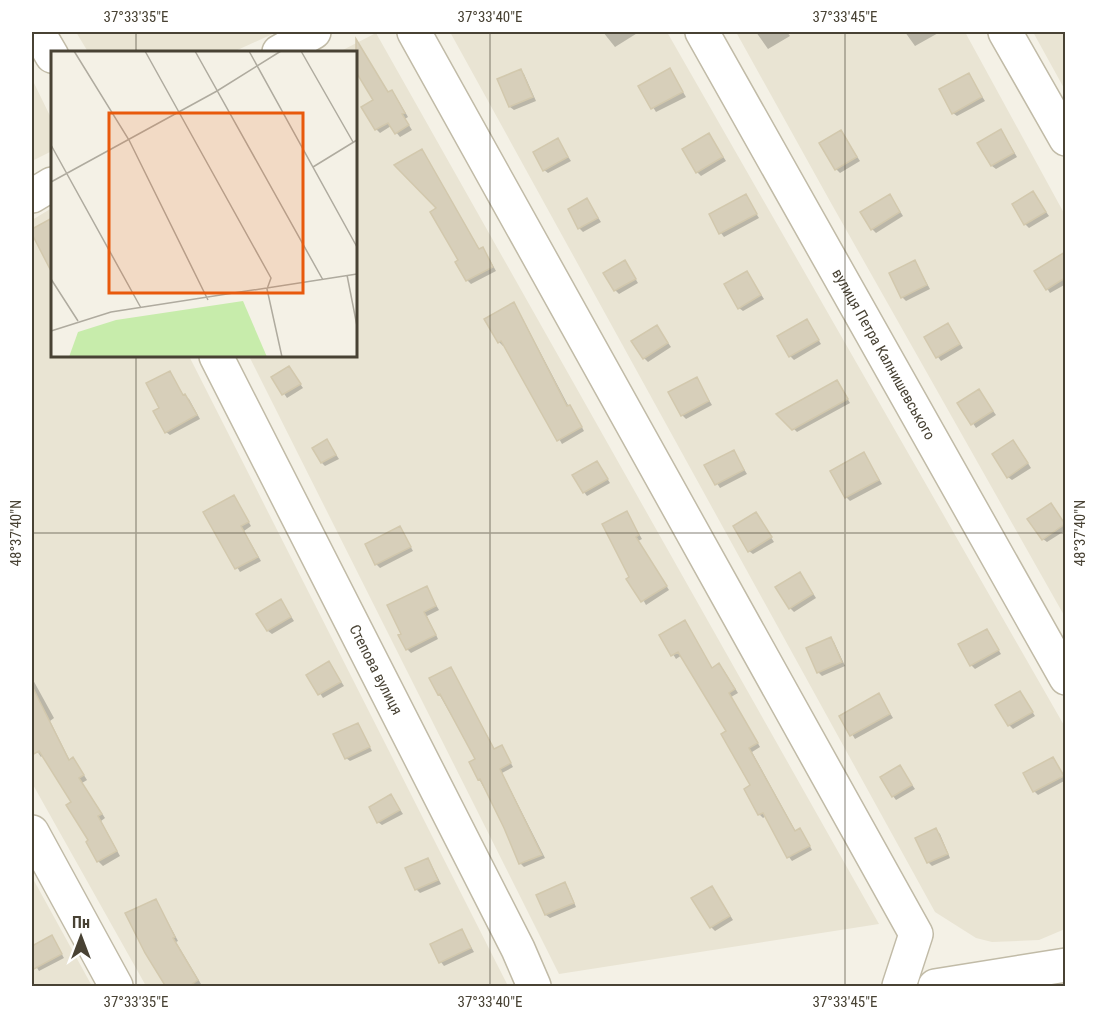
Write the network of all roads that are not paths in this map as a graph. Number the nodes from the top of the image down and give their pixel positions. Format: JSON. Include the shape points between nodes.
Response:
{"nodes":[{"id":1,"x":38,"y":32,"type":"edge"},
{"id":2,"x":314,"y":32,"type":"edge"},
{"id":3,"x":414,"y":32,"type":"edge"},
{"id":4,"x":702,"y":32,"type":"edge"},
{"id":5,"x":1005,"y":32,"type":"edge"},
{"id":6,"x":281,"y":51,"type":"edge"},
{"id":7,"x":51,"y":54,"type":"edge"},
{"id":8,"x":1065,"y":139,"type":"edge"},
{"id":9,"x":51,"y":185,"type":"edge"},
{"id":10,"x":32,"y":196,"type":"edge"},
{"id":11,"x":217,"y":357,"type":"edge"},
{"id":12,"x":1065,"y":678,"type":"edge"},
{"id":13,"x":32,"y":832,"type":"edge"},
{"id":14,"x":1065,"y":965,"type":"edge"},
{"id":15,"x":116,"y":987,"type":"edge"},
{"id":16,"x":534,"y":987,"type":"edge"},
{"id":17,"x":899,"y":987,"type":"edge"},
{"id":18,"x":935,"y":987,"type":"edge"}],
"edges":[{"from":1,"to":7,"type":"street"},
{"from":2,"to":6,"type":"street"},
{"from":3,"to":17,"type":"street","via":[[916,934]]},
{"from":4,"to":12,"type":"street","name":"вулиця Петра Калнишевського"},
{"from":5,"to":8,"type":"street"},
{"from":9,"to":10,"type":"street"},
{"from":11,"to":16,"type":"street","name":"Степова вулиця","via":[[518,948]]},
{"from":13,"to":15,"type":"street"},
{"from":14,"to":18,"type":"street"}]}
